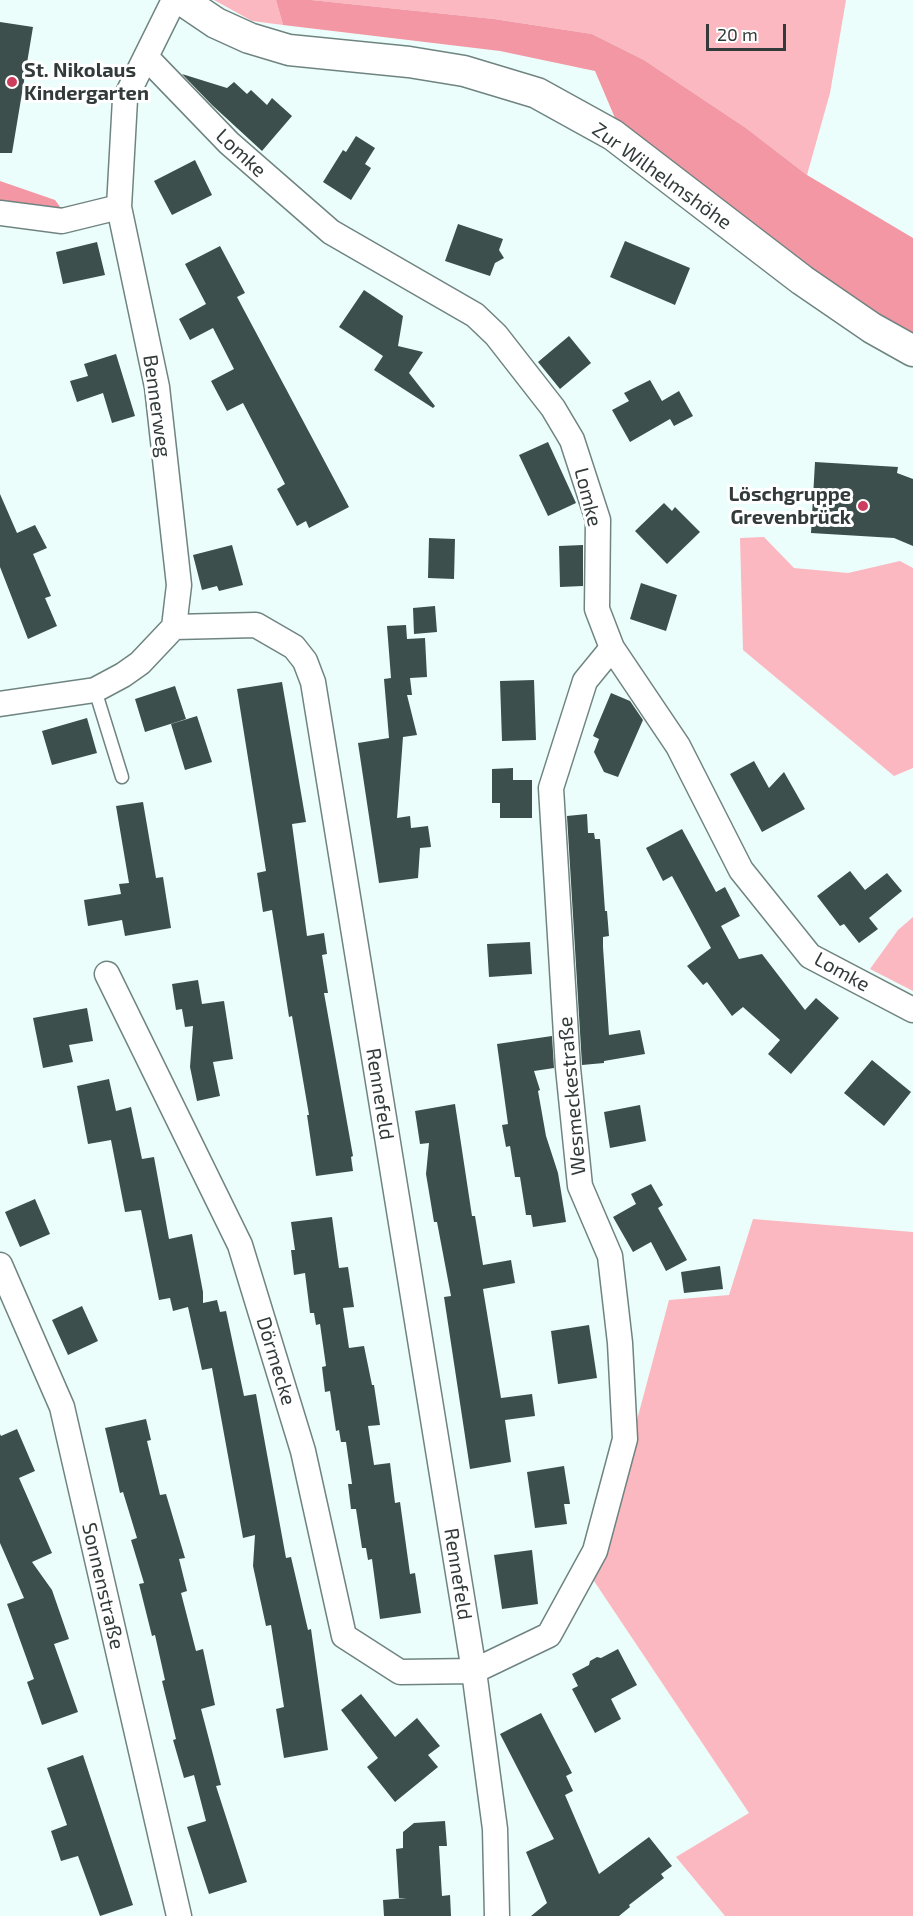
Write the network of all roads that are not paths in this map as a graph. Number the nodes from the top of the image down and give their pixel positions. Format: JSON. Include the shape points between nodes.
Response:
{"nodes":[{"id":1,"x":174,"y":0,"type":"edge"},
{"id":2,"x":182,"y":0,"type":"edge"},
{"id":3,"x":146,"y":57,"type":"junction"},
{"id":4,"x":119,"y":207,"type":"junction"},
{"id":5,"x":0,"y":213,"type":"edge"},
{"id":6,"x":913,"y":351,"type":"edge"},
{"id":7,"x":174,"y":627,"type":"junction"},
{"id":8,"x":612,"y":648,"type":"junction"},
{"id":9,"x":95,"y":690,"type":"junction"},
{"id":10,"x":0,"y":704,"type":"edge"},
{"id":11,"x":122,"y":777,"type":"dead end"},
{"id":12,"x":107,"y":974,"type":"dead end"},
{"id":13,"x":913,"y":1010,"type":"edge"},
{"id":14,"x":0,"y":1265,"type":"edge"},
{"id":15,"x":474,"y":1671,"type":"junction"},
{"id":16,"x":179,"y":1916,"type":"edge"},
{"id":17,"x":497,"y":1916,"type":"edge"}],
"edges":[{"from":1,"to":3,"type":"street","name":"Bennerweg"},
{"from":2,"to":6,"type":"street","name":"Zur Wilhelmshöhe","via":[[216,23],[289,50],[464,71],[537,93],[613,135],[802,280]]},
{"from":3,"to":4,"type":"street","name":"Bennerweg","via":[[125,99]]},
{"from":3,"to":8,"type":"street","name":"Lomke","via":[[229,143],[331,232],[475,315],[553,408],[572,440],[598,520],[597,609]]},
{"from":4,"to":5,"type":"street","via":[[62,221]]},
{"from":4,"to":7,"type":"street","name":"Bennerweg","via":[[157,387],[179,585]]},
{"from":7,"to":9,"type":"street","via":[[140,663]]},
{"from":7,"to":15,"type":"street","name":"Rennefeld","via":[[256,625],[294,647],[313,682]]},
{"from":8,"to":13,"type":"street","name":"Lomke","via":[[678,746],[741,870],[810,956]]},
{"from":8,"to":15,"type":"street","name":"Wesmeckestraße","via":[[585,681],[552,788],[568,1068],[580,1186],[610,1256],[625,1439],[594,1551],[549,1635]]},
{"from":9,"to":10,"type":"street"},
{"from":9,"to":11,"type":"lane"},
{"from":12,"to":15,"type":"street","name":"Dörmecke","via":[[240,1245],[303,1450],[344,1636],[399,1672]]},
{"from":14,"to":16,"type":"street","name":"Sonnenstraße","via":[[62,1407]]},
{"from":15,"to":17,"type":"street","via":[[495,1829]]}]}
